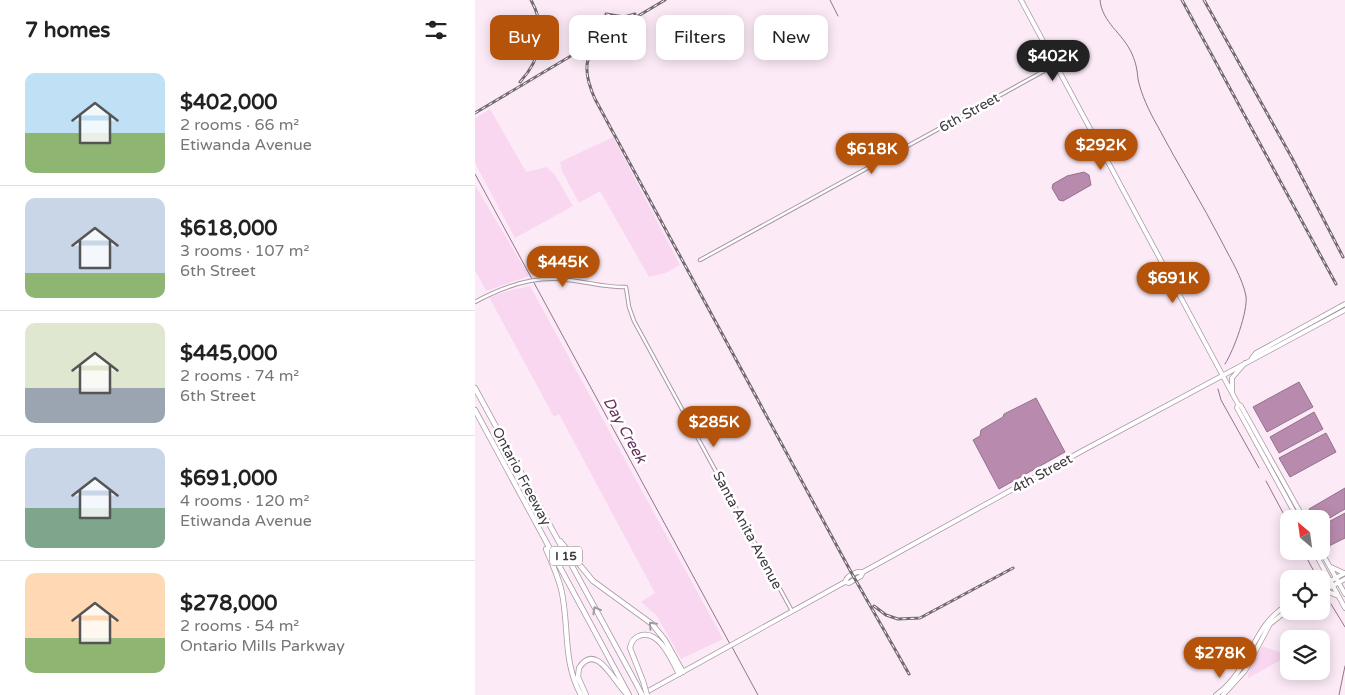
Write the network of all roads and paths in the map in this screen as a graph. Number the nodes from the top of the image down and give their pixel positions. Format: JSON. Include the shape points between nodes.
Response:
{"nodes":[{"id":1,"x":1021,"y":0,"type":"edge"},
{"id":2,"x":1055,"y":65,"type":"junction"},
{"id":3,"x":700,"y":260,"type":"dead end"},
{"id":4,"x":475,"y":302,"type":"edge"},
{"id":5,"x":1345,"y":304,"type":"edge"},
{"id":6,"x":1345,"y":310,"type":"edge"},
{"id":7,"x":1251,"y":359,"type":"junction"},
{"id":8,"x":1246,"y":362,"type":"junction"},
{"id":9,"x":1222,"y":375,"type":"junction"},
{"id":10,"x":475,"y":388,"type":"edge"},
{"id":11,"x":1232,"y":393,"type":"junction"},
{"id":12,"x":1238,"y":404,"type":"junction"},
{"id":13,"x":475,"y":410,"type":"edge"},
{"id":14,"x":1293,"y":510,"type":"edge"},
{"id":15,"x":1298,"y":510,"type":"edge"},
{"id":16,"x":551,"y":528,"type":"junction"},
{"id":17,"x":541,"y":533,"type":"junction"},
{"id":18,"x":1319,"y":560,"type":"edge"},
{"id":19,"x":1326,"y":560,"type":"edge"},
{"id":20,"x":1329,"y":566,"type":"junction"},
{"id":21,"x":1345,"y":573,"type":"edge"},
{"id":22,"x":1345,"y":579,"type":"edge"},
{"id":23,"x":1337,"y":580,"type":"junction"},
{"id":24,"x":1332,"y":583,"type":"junction"},
{"id":25,"x":1345,"y":584,"type":"edge"},
{"id":26,"x":1330,"y":592,"type":"edge"},
{"id":27,"x":1344,"y":592,"type":"edge"},
{"id":28,"x":1338,"y":596,"type":"junction"},
{"id":29,"x":1345,"y":608,"type":"edge"},
{"id":30,"x":1280,"y":610,"type":"edge"},
{"id":31,"x":792,"y":611,"type":"junction"},
{"id":32,"x":1280,"y":615,"type":"edge"},
{"id":33,"x":681,"y":673,"type":"junction"},
{"id":34,"x":627,"y":693,"type":"edge"},
{"id":35,"x":581,"y":695,"type":"edge"},
{"id":36,"x":586,"y":695,"type":"edge"},
{"id":37,"x":641,"y":695,"type":"edge"},
{"id":38,"x":647,"y":695,"type":"edge"},
{"id":39,"x":1216,"y":695,"type":"edge"},
{"id":40,"x":1223,"y":695,"type":"edge"}],
"edges":[{"from":1,"to":2,"type":"main road"},
{"from":2,"to":3,"type":"street","name":"6th Street"},
{"from":2,"to":9,"type":"main road"},
{"from":4,"to":31,"type":"street","name":"Santa Anita Avenue","via":[[501,288],[539,279],[559,278],[626,287],[634,321]]},
{"from":5,"to":7,"type":"main road","via":[[1256,353]]},
{"from":6,"to":7,"type":"main road","via":[[1259,358]]},
{"from":7,"to":8,"type":"main road","name":"4th Street"},
{"from":8,"to":9,"type":"main road","name":"4th Street"},
{"from":8,"to":11,"type":"main road","via":[[1233,376]]},
{"from":9,"to":11,"type":"main road"},
{"from":9,"to":31,"type":"main road","name":"4th Street","via":[[863,572],[849,583],[845,582]]},
{"from":10,"to":16,"type":"highway","name":"Ontario Freeway","number":"I 15"},
{"from":11,"to":12,"type":"main road"},
{"from":12,"to":14,"type":"main road","via":[[1237,408]]},
{"from":12,"to":15,"type":"main road"},
{"from":13,"to":17,"type":"highway","name":"Ontario Freeway","number":"I 15"},
{"from":33,"to":16,"type":"highway","one_way":true,"via":[[665,640],[652,624],[593,581]]},
{"from":37,"to":16,"type":"highway","name":"Ontario Freeway","number":"I 15","one_way":true,"bridge":true},
{"from":17,"to":34,"type":"highway","name":"Ontario Freeway","number":"I 15"},
{"from":17,"to":35,"type":"highway","via":[[559,583],[569,666]]},
{"from":18,"to":24,"type":"main road"},
{"from":19,"to":20,"type":"main road"},
{"from":20,"to":21,"type":"main road"},
{"from":20,"to":23,"type":"main road"},
{"from":21,"to":23,"type":"main road"},
{"from":22,"to":23,"type":"main road"},
{"from":23,"to":24,"type":"main road"},
{"from":23,"to":27,"type":"main road"},
{"from":24,"to":28,"type":"main road"},
{"from":25,"to":27,"type":"main road"},
{"from":26,"to":28,"type":"main road"},
{"from":28,"to":29,"type":"main road"},
{"from":30,"to":39,"type":"main road","via":[[1265,623],[1237,674]]},
{"from":31,"to":33,"type":"main road","name":"4th Street"},
{"from":32,"to":40,"type":"main road","via":[[1270,624],[1245,671]]},
{"from":33,"to":37,"type":"main road","name":"4th Street"},
{"from":33,"to":38,"type":"highway","bridge":true,"via":[[661,644],[650,636],[641,635],[633,640],[630,648]]},
{"from":34,"to":36,"type":"highway","via":[[601,662],[590,659],[582,663],[578,672]]}]}
